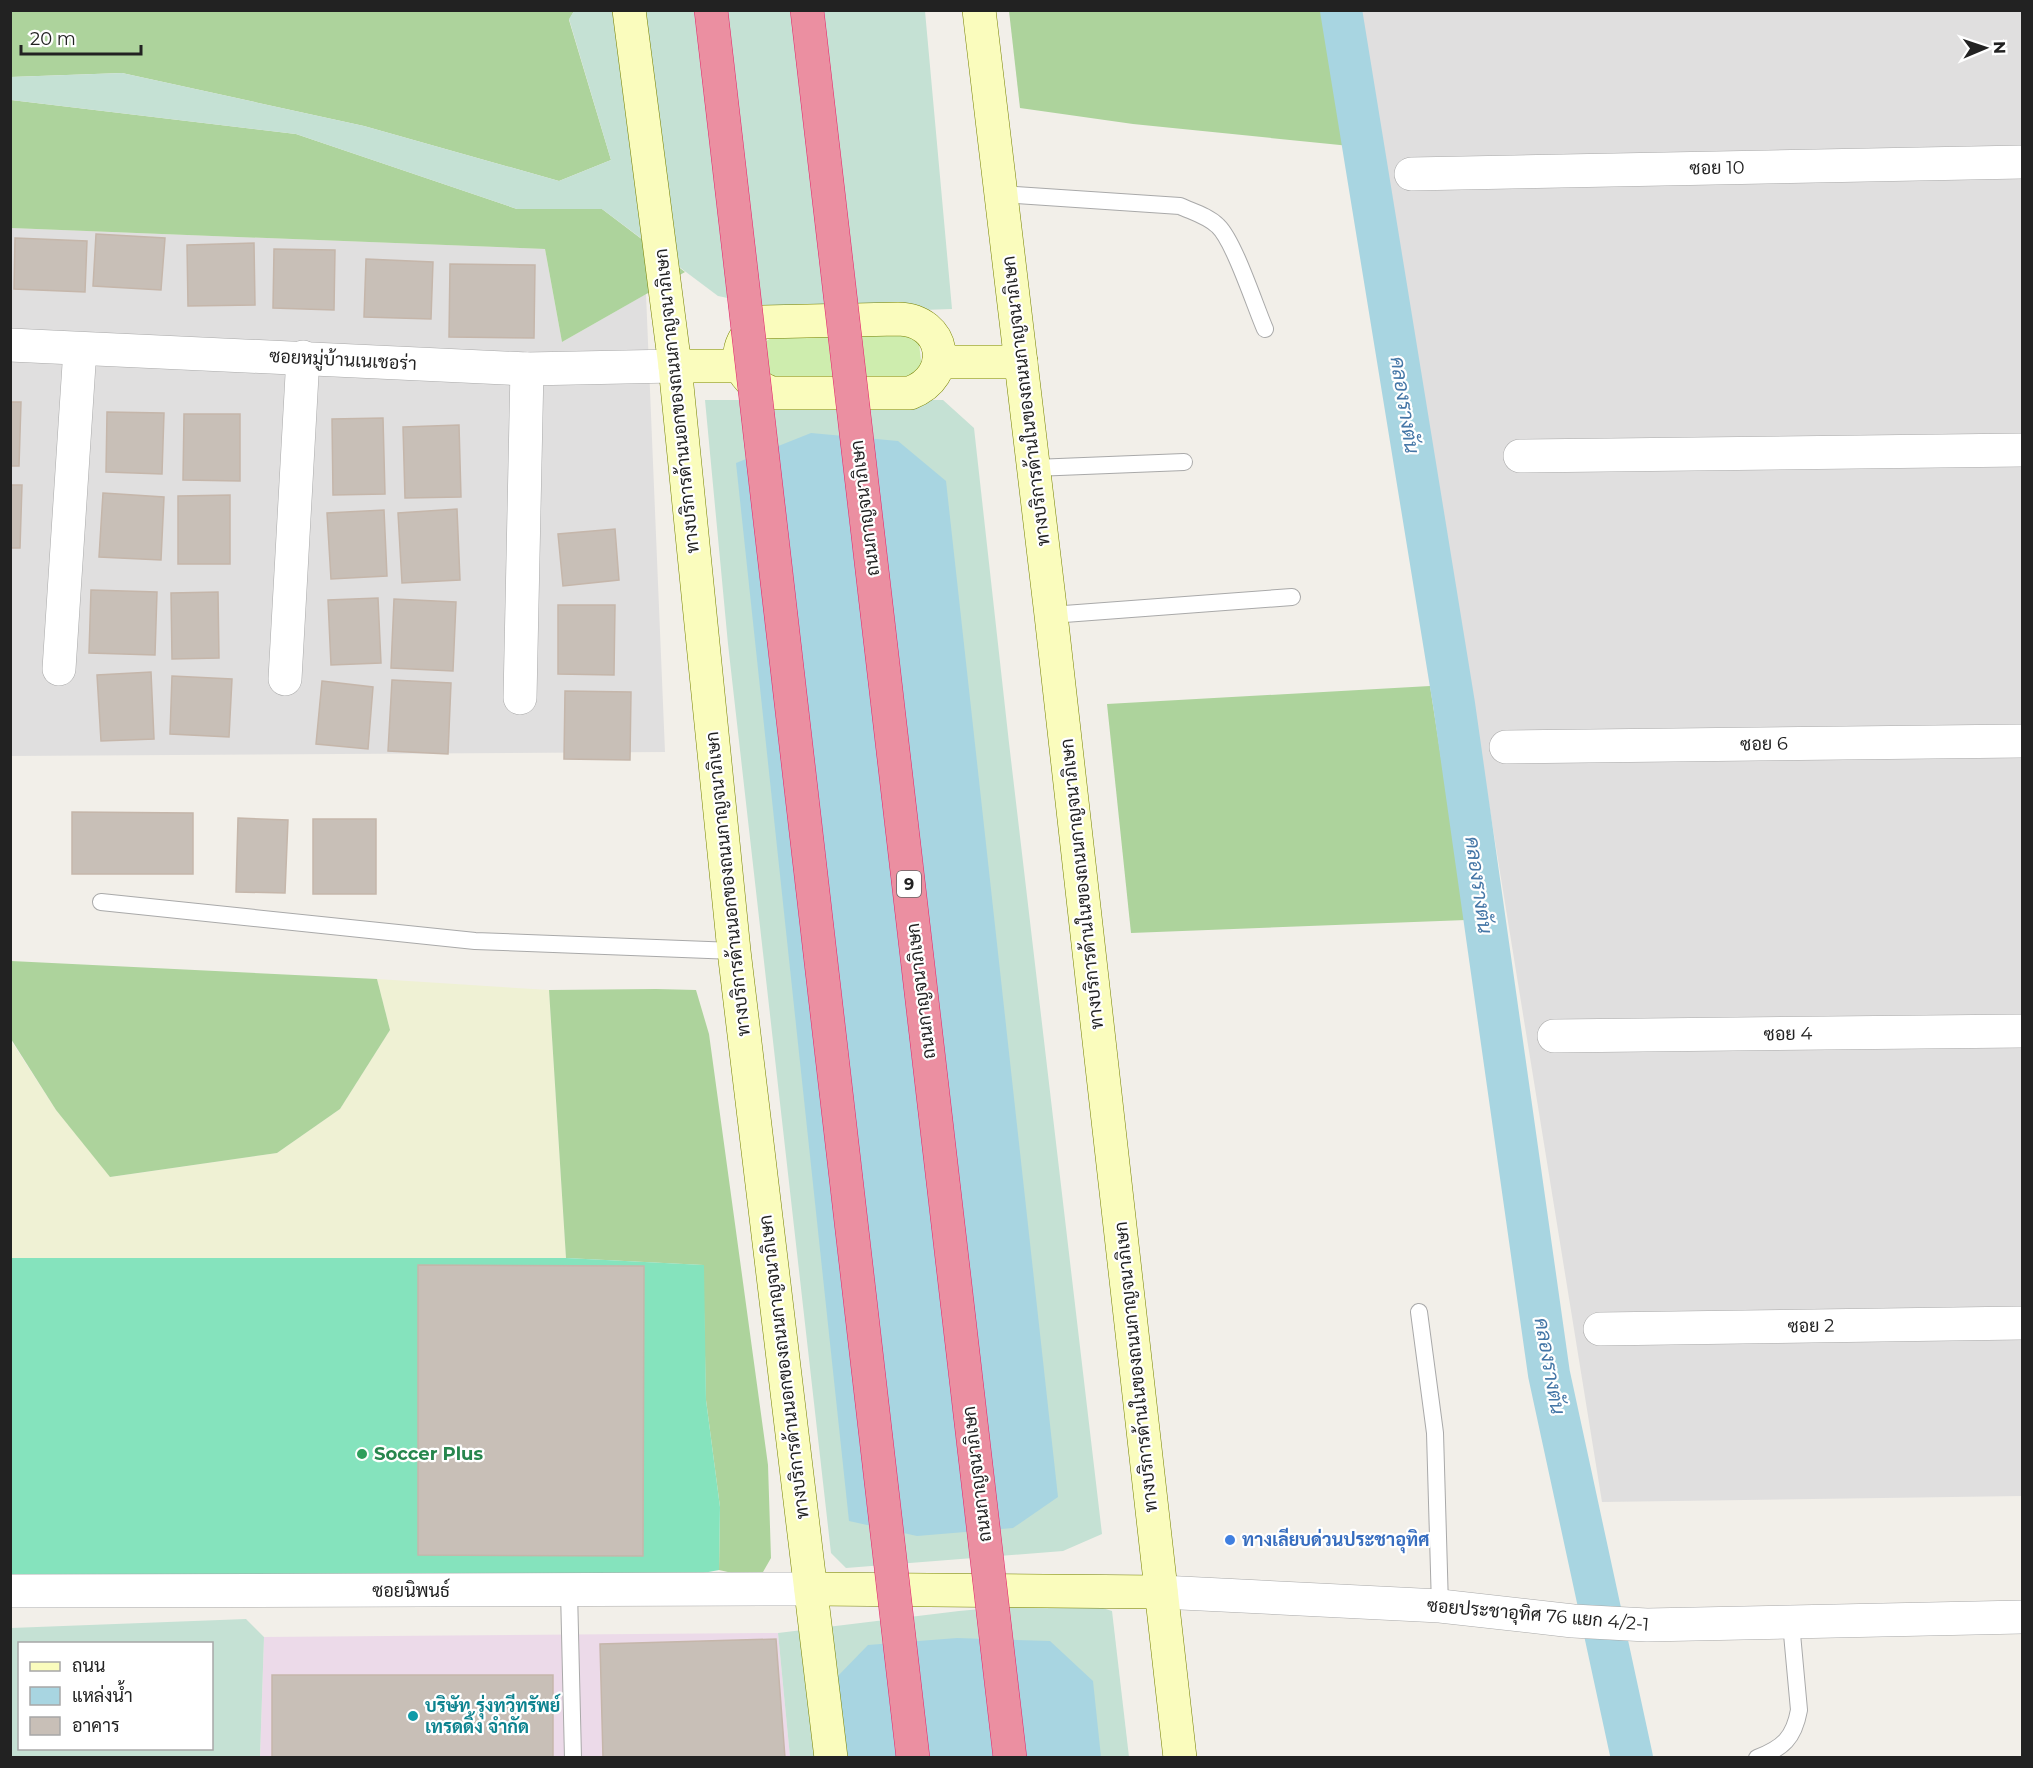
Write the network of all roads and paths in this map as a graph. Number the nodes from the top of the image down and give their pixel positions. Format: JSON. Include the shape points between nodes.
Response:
{"nodes":[{"id":1,"x":629,"y":10,"type":"edge"},
{"id":2,"x":711,"y":10,"type":"edge"},
{"id":3,"x":807,"y":10,"type":"edge"},
{"id":4,"x":979,"y":10,"type":"edge"},
{"id":5,"x":2022,"y":162,"type":"edge"},
{"id":6,"x":1411,"y":174,"type":"dead end"},
{"id":7,"x":1002,"y":194,"type":"junction"},
{"id":8,"x":1265,"y":329,"type":"dead end"},
{"id":9,"x":10,"y":345,"type":"edge"},
{"id":10,"x":80,"y":349,"type":"junction"},
{"id":11,"x":303,"y":357,"type":"junction"},
{"id":12,"x":939,"y":362,"type":"junction"},
{"id":13,"x":1020,"y":362,"type":"junction"},
{"id":14,"x":675,"y":366,"type":"junction"},
{"id":15,"x":741,"y":366,"type":"junction"},
{"id":16,"x":526,"y":369,"type":"junction"},
{"id":17,"x":2022,"y":450,"type":"edge"},
{"id":18,"x":1520,"y":456,"type":"dead end"},
{"id":19,"x":1184,"y":462,"type":"dead end"},
{"id":20,"x":1034,"y":468,"type":"junction"},
{"id":21,"x":1292,"y":597,"type":"dead end"},
{"id":22,"x":1051,"y":615,"type":"junction"},
{"id":23,"x":59,"y":669,"type":"dead end"},
{"id":24,"x":285,"y":679,"type":"dead end"},
{"id":25,"x":520,"y":698,"type":"dead end"},
{"id":26,"x":2022,"y":741,"type":"edge"},
{"id":27,"x":1506,"y":747,"type":"dead end"},
{"id":28,"x":101,"y":902,"type":"dead end"},
{"id":29,"x":734,"y":951,"type":"junction"},
{"id":30,"x":2022,"y":1031,"type":"edge"},
{"id":31,"x":1554,"y":1036,"type":"dead end"},
{"id":32,"x":1419,"y":1312,"type":"dead end"},
{"id":33,"x":2022,"y":1323,"type":"edge"},
{"id":34,"x":1600,"y":1329,"type":"dead end"},
{"id":35,"x":811,"y":1589,"type":"junction"},
{"id":36,"x":10,"y":1591,"type":"edge"},
{"id":37,"x":569,"y":1591,"type":"junction"},
{"id":38,"x":1161,"y":1592,"type":"junction"},
{"id":39,"x":1440,"y":1606,"type":"junction"},
{"id":40,"x":2022,"y":1617,"type":"edge"},
{"id":41,"x":1791,"y":1623,"type":"junction"},
{"id":42,"x":573,"y":1758,"type":"edge"},
{"id":43,"x":831,"y":1758,"type":"edge"},
{"id":44,"x":913,"y":1758,"type":"edge"},
{"id":45,"x":1010,"y":1758,"type":"edge"},
{"id":46,"x":1180,"y":1758,"type":"edge"},
{"id":47,"x":1757,"y":1758,"type":"edge"}],
"edges":[{"from":1,"to":14,"type":"main road","name":"ทางบริการด้านนอกของถนนกาญจนาภิเษก"},
{"from":2,"to":44,"type":"highway","bridge":true},
{"from":3,"to":45,"type":"highway","name":"ถนนกาญจนาภิเษก","number":"9","bridge":true},
{"from":4,"to":7,"type":"main road","name":"ทางบริการด้านในของถนนกาญจนาภิเษก"},
{"from":5,"to":6,"type":"street","name":"ซอย 10"},
{"from":7,"to":8,"type":"lane","via":[[1180,206],[1200,215],[1219,226],[1231,247]]},
{"from":7,"to":13,"type":"main road","name":"ทางบริการด้านในของถนนกาญจนาภิเษก"},
{"from":9,"to":10,"type":"street","name":"ซอยหมู่บ้านเนเชอร่า"},
{"from":10,"to":11,"type":"street","name":"ซอยหมู่บ้านเนเชอร่า"},
{"from":10,"to":23,"type":"street"},
{"from":11,"to":16,"type":"street","name":"ซอยหมู่บ้านเนเชอร่า"},
{"from":11,"to":24,"type":"street"},
{"from":12,"to":13,"type":"main road"},
{"from":12,"to":15,"type":"main road","via":[[931,380],[910,393],[771,393],[750,382]]},
{"from":12,"to":15,"type":"main road","via":[[932,333],[910,319],[898,319],[761,322],[744,338]]},
{"from":13,"to":20,"type":"main road","name":"ทางบริการด้านในของถนนกาญจนาภิเษก"},
{"from":14,"to":15,"type":"main road"},
{"from":14,"to":16,"type":"street","name":"ซอยหมู่บ้านเนเชอร่า"},
{"from":14,"to":29,"type":"main road","name":"ทางบริการด้านนอกของถนนกาญจนาภิเษก"},
{"from":16,"to":25,"type":"street"},
{"from":17,"to":18,"type":"street"},
{"from":19,"to":20,"type":"lane"},
{"from":20,"to":22,"type":"main road","name":"ทางบริการด้านในของถนนกาญจนาภิเษก"},
{"from":21,"to":22,"type":"lane"},
{"from":22,"to":38,"type":"main road","name":"ทางบริการด้านในของถนนกาญจนาภิเษก"},
{"from":26,"to":27,"type":"street","name":"ซอย 6"},
{"from":28,"to":29,"type":"lane","via":[[475,941]]},
{"from":29,"to":35,"type":"main road","name":"ทางบริการด้านนอกของถนนกาญจนาภิเษก"},
{"from":30,"to":31,"type":"street","name":"ซอย 4"},
{"from":32,"to":39,"type":"lane","via":[[1435,1433]]},
{"from":33,"to":34,"type":"street","name":"ซอย 2"},
{"from":35,"to":37,"type":"street","name":"ซอยนิพนธ์"},
{"from":35,"to":38,"type":"main road"},
{"from":35,"to":43,"type":"main road","name":"ทางบริการด้านนอกของถนนกาญจนาภิเษก"},
{"from":36,"to":37,"type":"street","name":"ซอยนิพนธ์"},
{"from":37,"to":42,"type":"lane"},
{"from":38,"to":39,"type":"street","name":"ซอยประชาอุทิศ 76 แยก 4/2-1"},
{"from":38,"to":46,"type":"main road","name":"ทางบริการด้านในของถนนกาญจนาภิเษก"},
{"from":39,"to":41,"type":"street","name":"ซอยประชาอุทิศ 76 แยก 4/2-1","via":[[1573,1621]]},
{"from":40,"to":41,"type":"street","name":"ซอยประชาอุทิศ 76 แยก 4/2-1"},
{"from":41,"to":47,"type":"lane","via":[[1799,1710],[1796,1724],[1789,1739]]}]}
